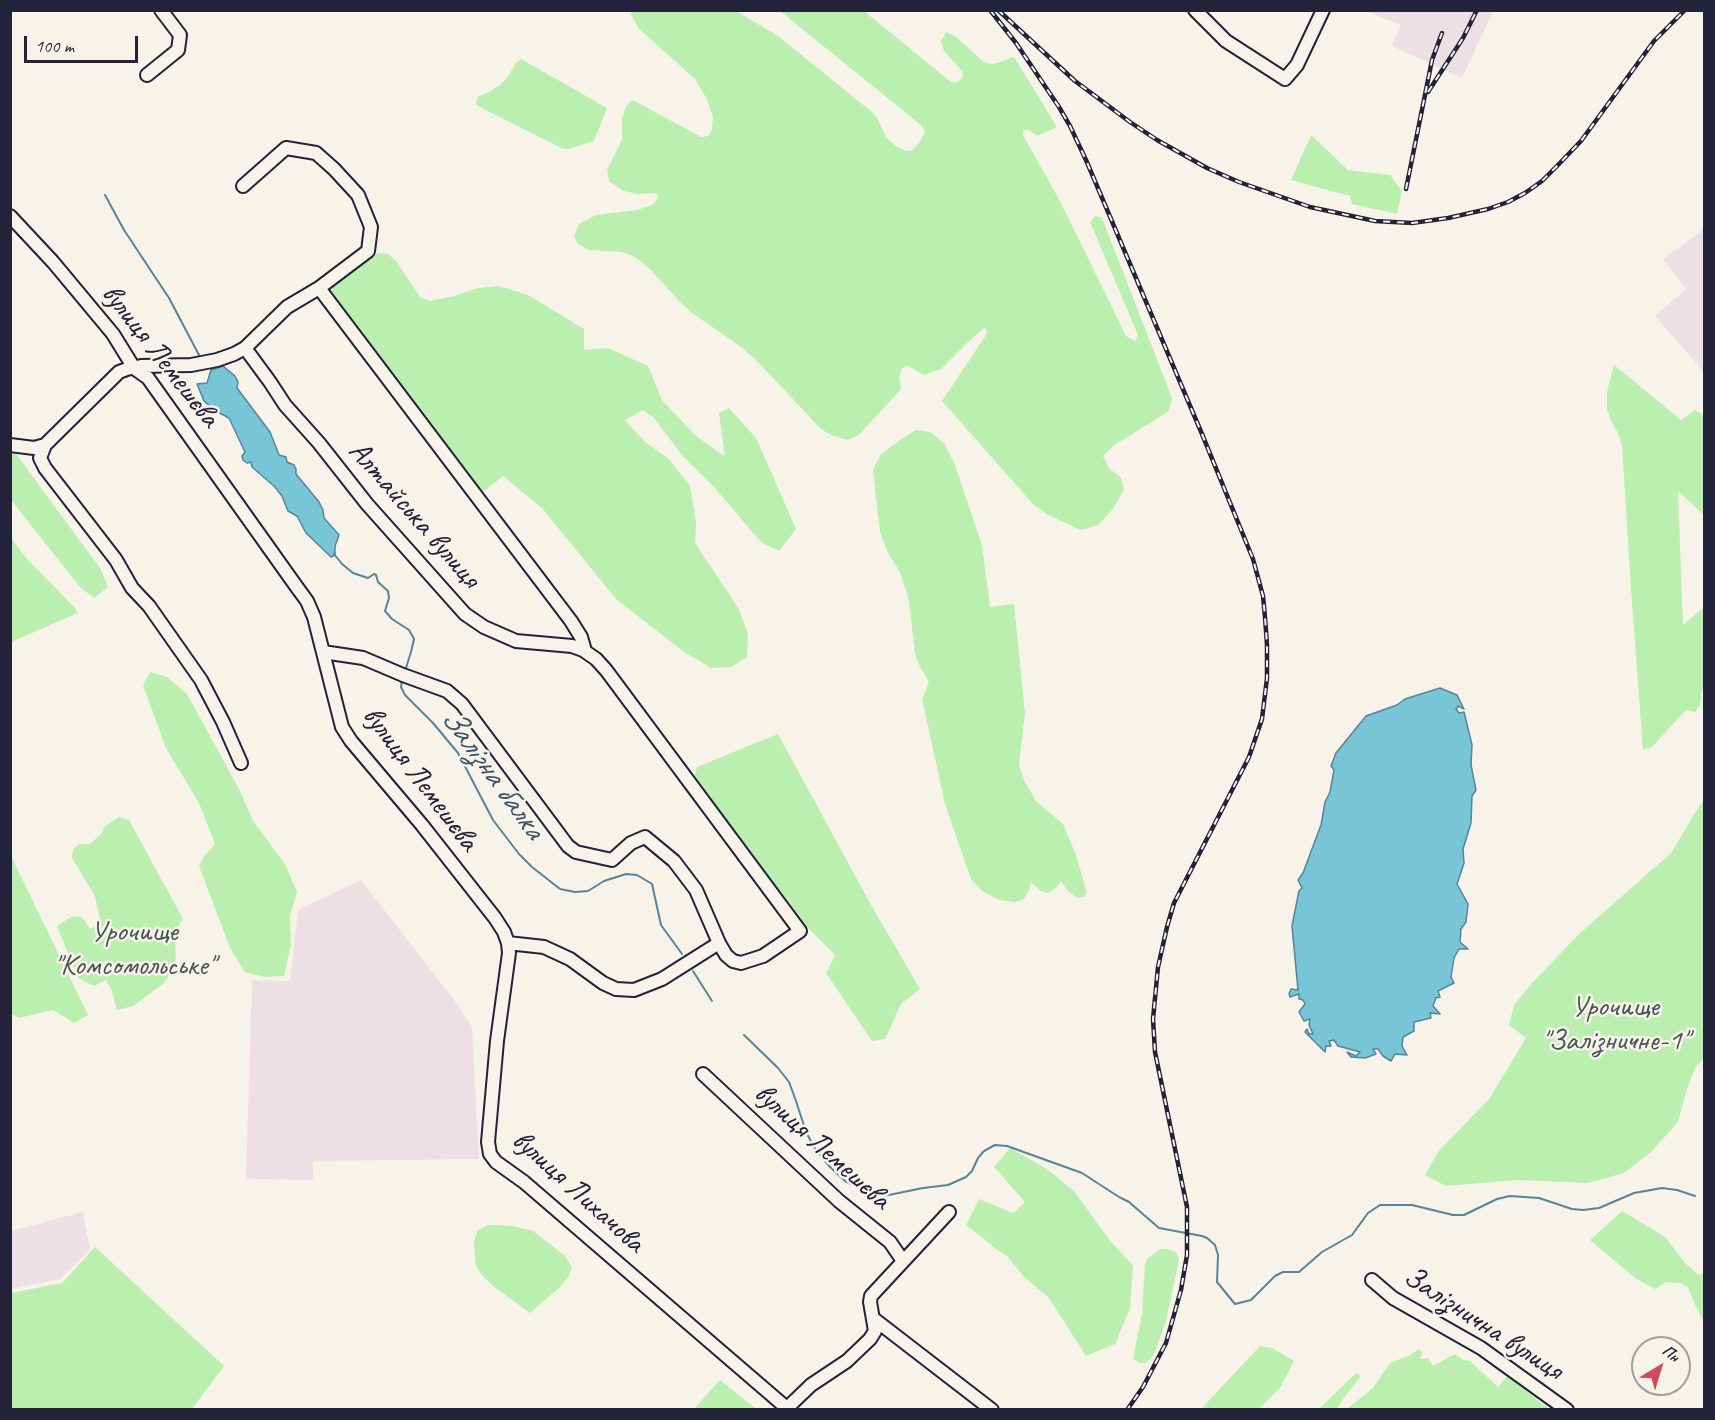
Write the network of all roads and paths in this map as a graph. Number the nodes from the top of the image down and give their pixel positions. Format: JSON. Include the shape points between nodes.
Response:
{"nodes":[{"id":1,"x":161,"y":10,"type":"edge"},
{"id":2,"x":1195,"y":10,"type":"edge"},
{"id":3,"x":1323,"y":10,"type":"edge"},
{"id":4,"x":147,"y":75,"type":"dead end"},
{"id":5,"x":243,"y":186,"type":"dead end"},
{"id":6,"x":10,"y":216,"type":"edge"},
{"id":7,"x":319,"y":288,"type":"junction"},
{"id":8,"x":245,"y":348,"type":"junction"},
{"id":9,"x":134,"y":368,"type":"junction"},
{"id":10,"x":10,"y":445,"type":"edge"},
{"id":11,"x":45,"y":445,"type":"junction"},
{"id":12,"x":585,"y":651,"type":"junction"},
{"id":13,"x":323,"y":652,"type":"junction"},
{"id":14,"x":241,"y":763,"type":"dead end"},
{"id":15,"x":508,"y":943,"type":"junction"},
{"id":16,"x":719,"y":943,"type":"junction"},
{"id":17,"x":703,"y":1074,"type":"dead end"},
{"id":18,"x":949,"y":1212,"type":"dead end"},
{"id":19,"x":903,"y":1260,"type":"junction"},
{"id":20,"x":1372,"y":1280,"type":"dead end"},
{"id":21,"x":874,"y":1322,"type":"junction"},
{"id":22,"x":787,"y":1409,"type":"edge"},
{"id":23,"x":992,"y":1410,"type":"edge"},
{"id":24,"x":1567,"y":1410,"type":"edge"}],
"edges":[{"from":1,"to":4,"type":"street","via":[[180,35],[178,50]]},
{"from":2,"to":3,"type":"street","via":[[1226,41],[1285,79],[1297,65]]},
{"from":5,"to":7,"type":"street","via":[[286,148],[316,153],[358,195],[371,227],[368,251]]},
{"from":6,"to":9,"type":"street","name":"вулиця Лемешєва","via":[[113,334]]},
{"from":7,"to":8,"type":"street","via":[[287,307]]},
{"from":7,"to":12,"type":"street","name":"Алтайська вулиця","via":[[571,621]]},
{"from":8,"to":9,"type":"street","via":[[217,360],[191,365]]},
{"from":8,"to":12,"type":"street","name":"Алтайська вулиця","via":[[285,405],[465,614],[516,641],[572,646]]},
{"from":9,"to":11,"type":"street","via":[[119,372]]},
{"from":9,"to":13,"type":"street","name":"вулиця Лемешєва","via":[[148,378],[302,594],[314,617]]},
{"from":10,"to":11,"type":"street"},
{"from":11,"to":14,"type":"street","via":[[40,458],[45,468],[201,680]]},
{"from":12,"to":16,"type":"street","name":"Алтайська вулиця","via":[[606,670],[800,932],[763,956],[741,963],[726,955]]},
{"from":13,"to":15,"type":"street","name":"вулиця Лемешєва","via":[[342,728],[495,918]]},
{"from":13,"to":16,"type":"street","via":[[363,658],[447,691],[462,704],[568,846],[576,852],[612,860],[645,837],[674,861],[696,890]]},
{"from":15,"to":16,"type":"street","via":[[544,947],[570,959],[603,983],[634,990],[662,979]]},
{"from":15,"to":22,"type":"street","name":"вулиця Лихачова","via":[[510,953],[496,1041],[490,1154]]},
{"from":17,"to":19,"type":"street","name":"вулиця Лемешєва","via":[[839,1201],[890,1242]]},
{"from":18,"to":19,"type":"street"},
{"from":19,"to":21,"type":"street","via":[[871,1296]]},
{"from":20,"to":24,"type":"street","name":"Залізнична вулиця","via":[[1393,1298],[1480,1348]]},
{"from":21,"to":22,"type":"street","via":[[875,1331],[857,1352],[811,1385]]},
{"from":21,"to":23,"type":"street"}]}
